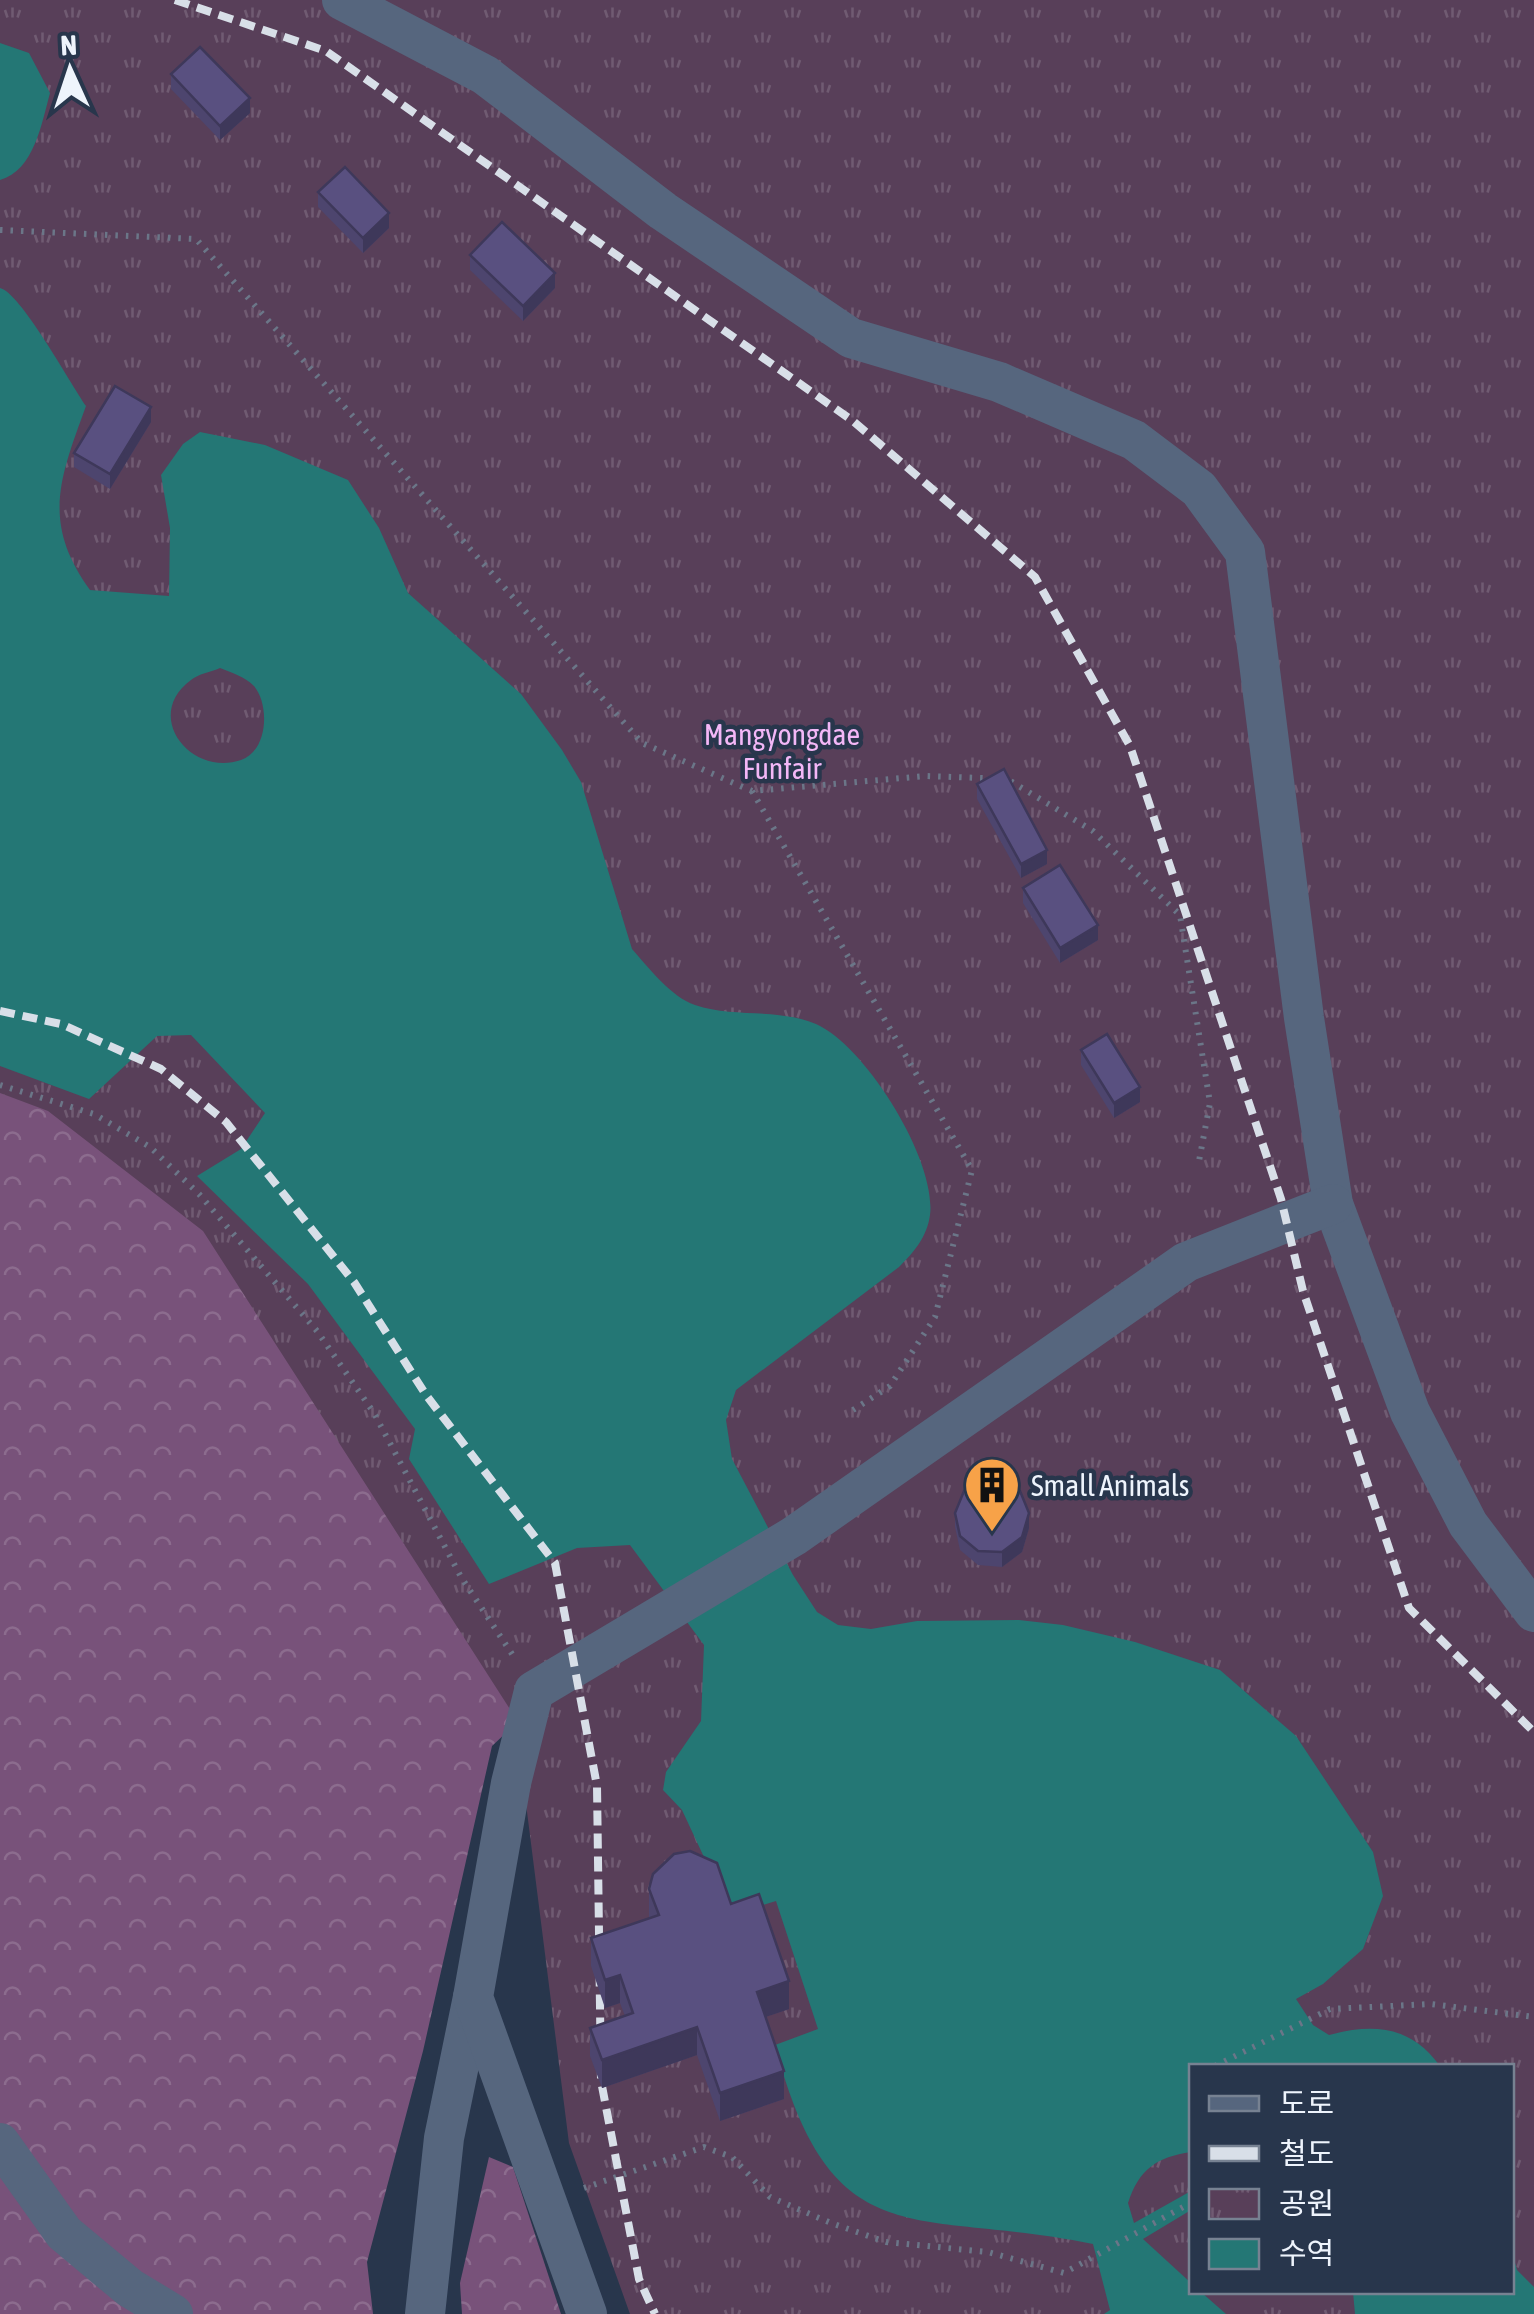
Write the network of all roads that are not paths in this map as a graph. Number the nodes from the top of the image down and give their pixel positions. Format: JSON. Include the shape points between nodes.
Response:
{"nodes":[{"id":1,"x":342,"y":0,"type":"edge"},
{"id":2,"x":1334,"y":1204,"type":"junction"},
{"id":3,"x":1534,"y":1612,"type":"edge"},
{"id":4,"x":473,"y":1996,"type":"junction"},
{"id":5,"x":0,"y":2143,"type":"edge"},
{"id":6,"x":173,"y":2314,"type":"edge"},
{"id":7,"x":425,"y":2314,"type":"edge"},
{"id":8,"x":587,"y":2314,"type":"edge"}],
"edges":[{"from":1,"to":2,"type":"street","via":[[485,75],[664,211],[851,338],[998,382],[1134,440],[1199,489],[1245,552]]},
{"from":2,"to":3,"type":"street","via":[[1410,1412],[1468,1524]]},
{"from":2,"to":4,"type":"street","via":[[1186,1262],[794,1536],[534,1691]]},
{"from":4,"to":7,"type":"street","via":[[444,2138]]},
{"from":4,"to":8,"type":"street"},
{"from":5,"to":6,"type":"street","via":[[64,2233]]}]}
